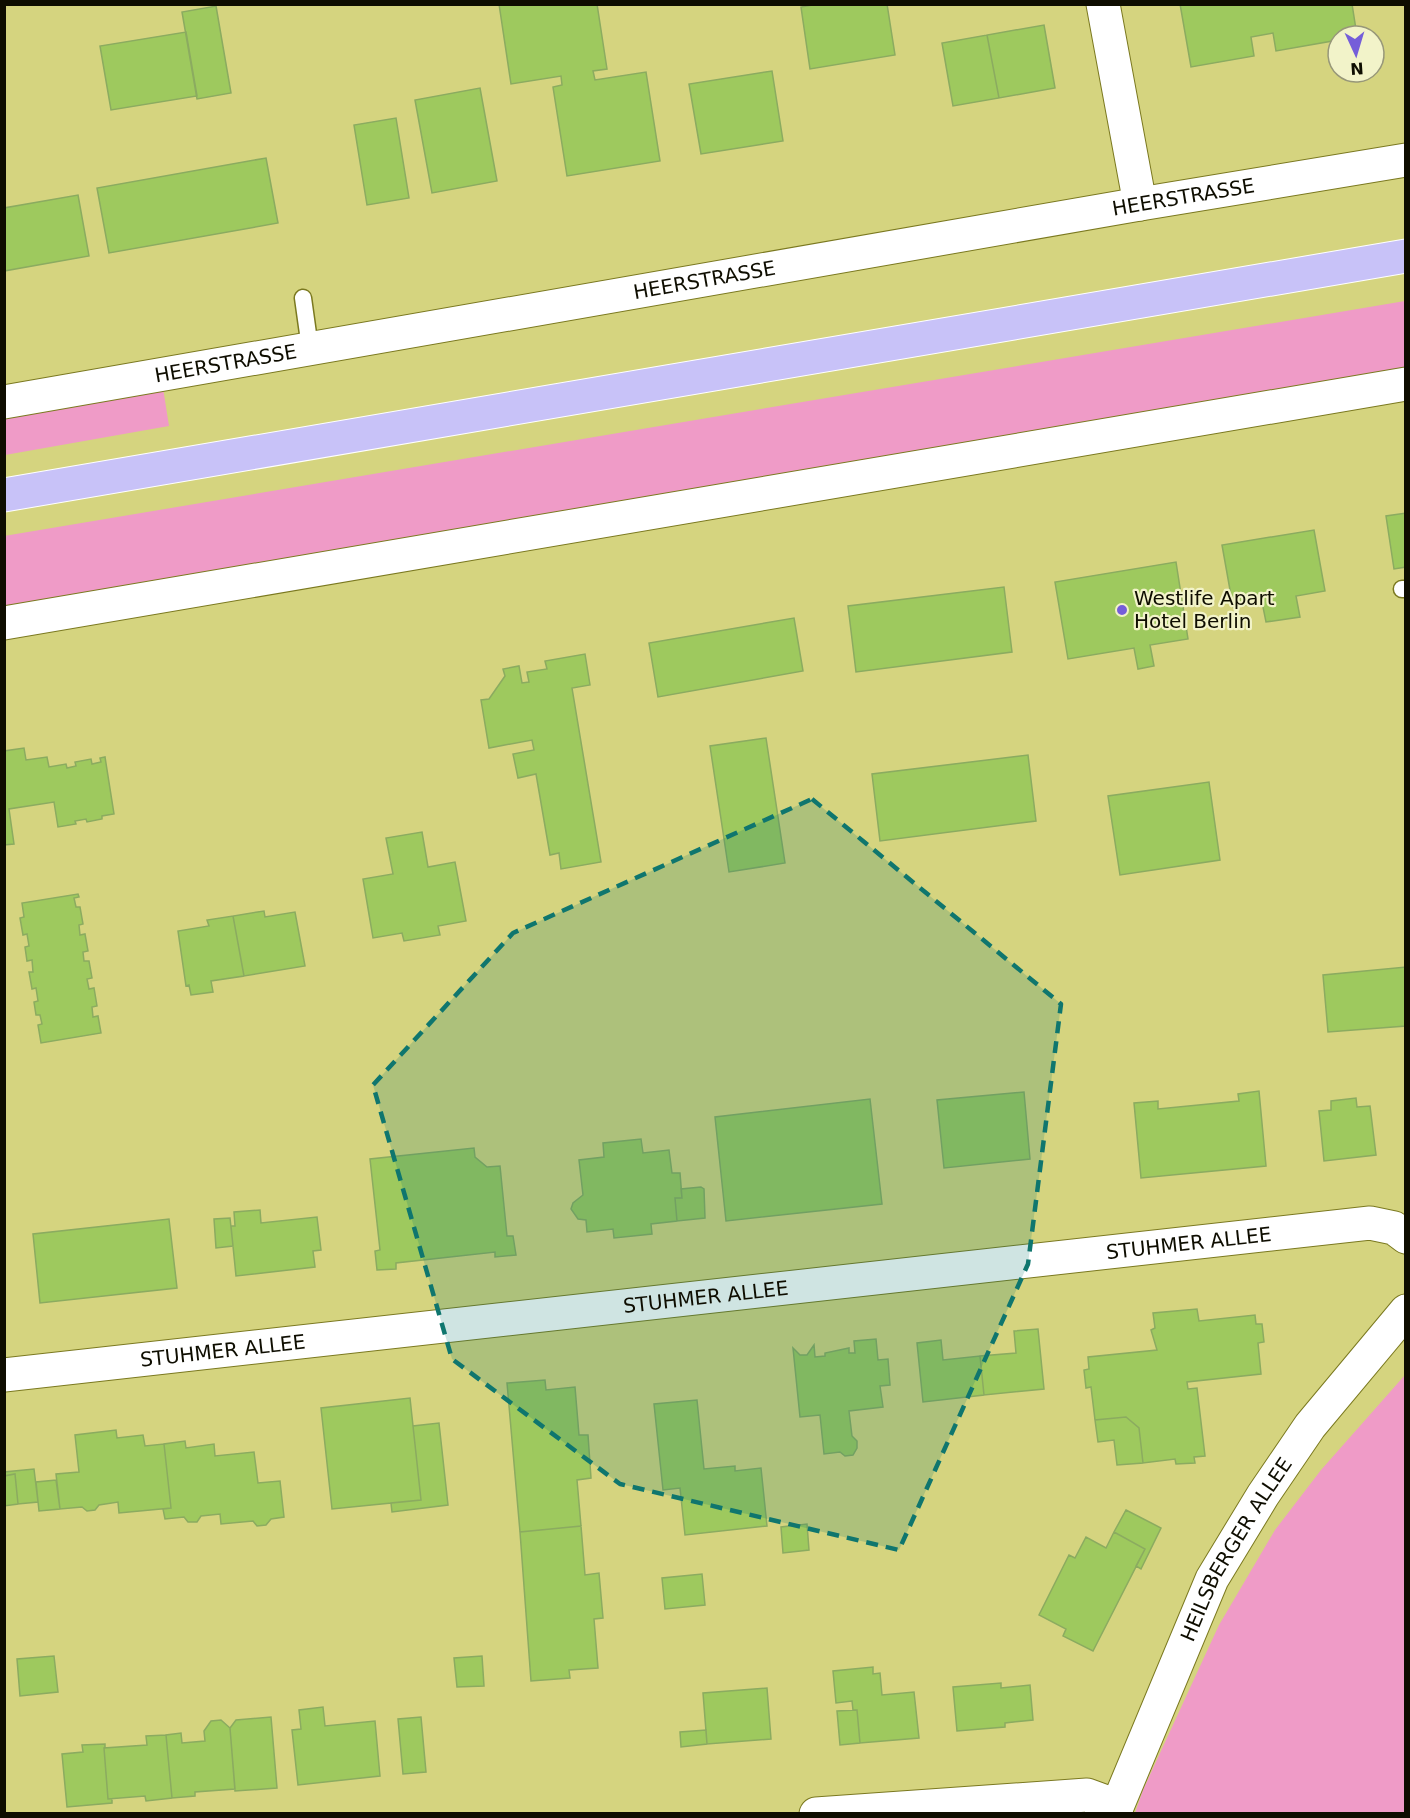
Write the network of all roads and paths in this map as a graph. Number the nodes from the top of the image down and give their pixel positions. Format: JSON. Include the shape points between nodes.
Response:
{"nodes":[{"id":1,"x":1103,"y":4,"type":"edge"},
{"id":2,"x":1406,"y":160,"type":"edge"},
{"id":3,"x":1140,"y":204,"type":"junction"},
{"id":4,"x":1406,"y":256,"type":"edge"},
{"id":5,"x":303,"y":298,"type":"dead end"},
{"id":6,"x":310,"y":348,"type":"junction"},
{"id":7,"x":1406,"y":384,"type":"edge"},
{"id":8,"x":4,"y":402,"type":"edge"},
{"id":9,"x":4,"y":495,"type":"edge"},
{"id":10,"x":4,"y":623,"type":"edge"},
{"id":11,"x":1406,"y":1237,"type":"edge"},
{"id":12,"x":1406,"y":1311,"type":"edge"},
{"id":13,"x":4,"y":1375,"type":"edge"},
{"id":14,"x":1116,"y":1810,"type":"edge"},
{"id":15,"x":816,"y":1814,"type":"edge"}],
"edges":[{"from":1,"to":3,"type":"street"},
{"from":2,"to":3,"type":"street","name":"HEERSTRASSE"},
{"from":3,"to":6,"type":"street","name":"HEERSTRASSE"},
{"from":4,"to":9,"type":"main road"},
{"from":5,"to":6,"type":"lane"},
{"from":6,"to":8,"type":"street","name":"HEERSTRASSE"},
{"from":7,"to":10,"type":"street"},
{"from":11,"to":13,"type":"street","name":"STUHMER ALLEE","via":[[1394,1228],[1370,1223]]},
{"from":12,"to":14,"type":"street","name":"HEILSBERGER ALLEE","via":[[1310,1426],[1212,1579]]},
{"from":14,"to":15,"type":"street","via":[[1087,1795]]}]}
